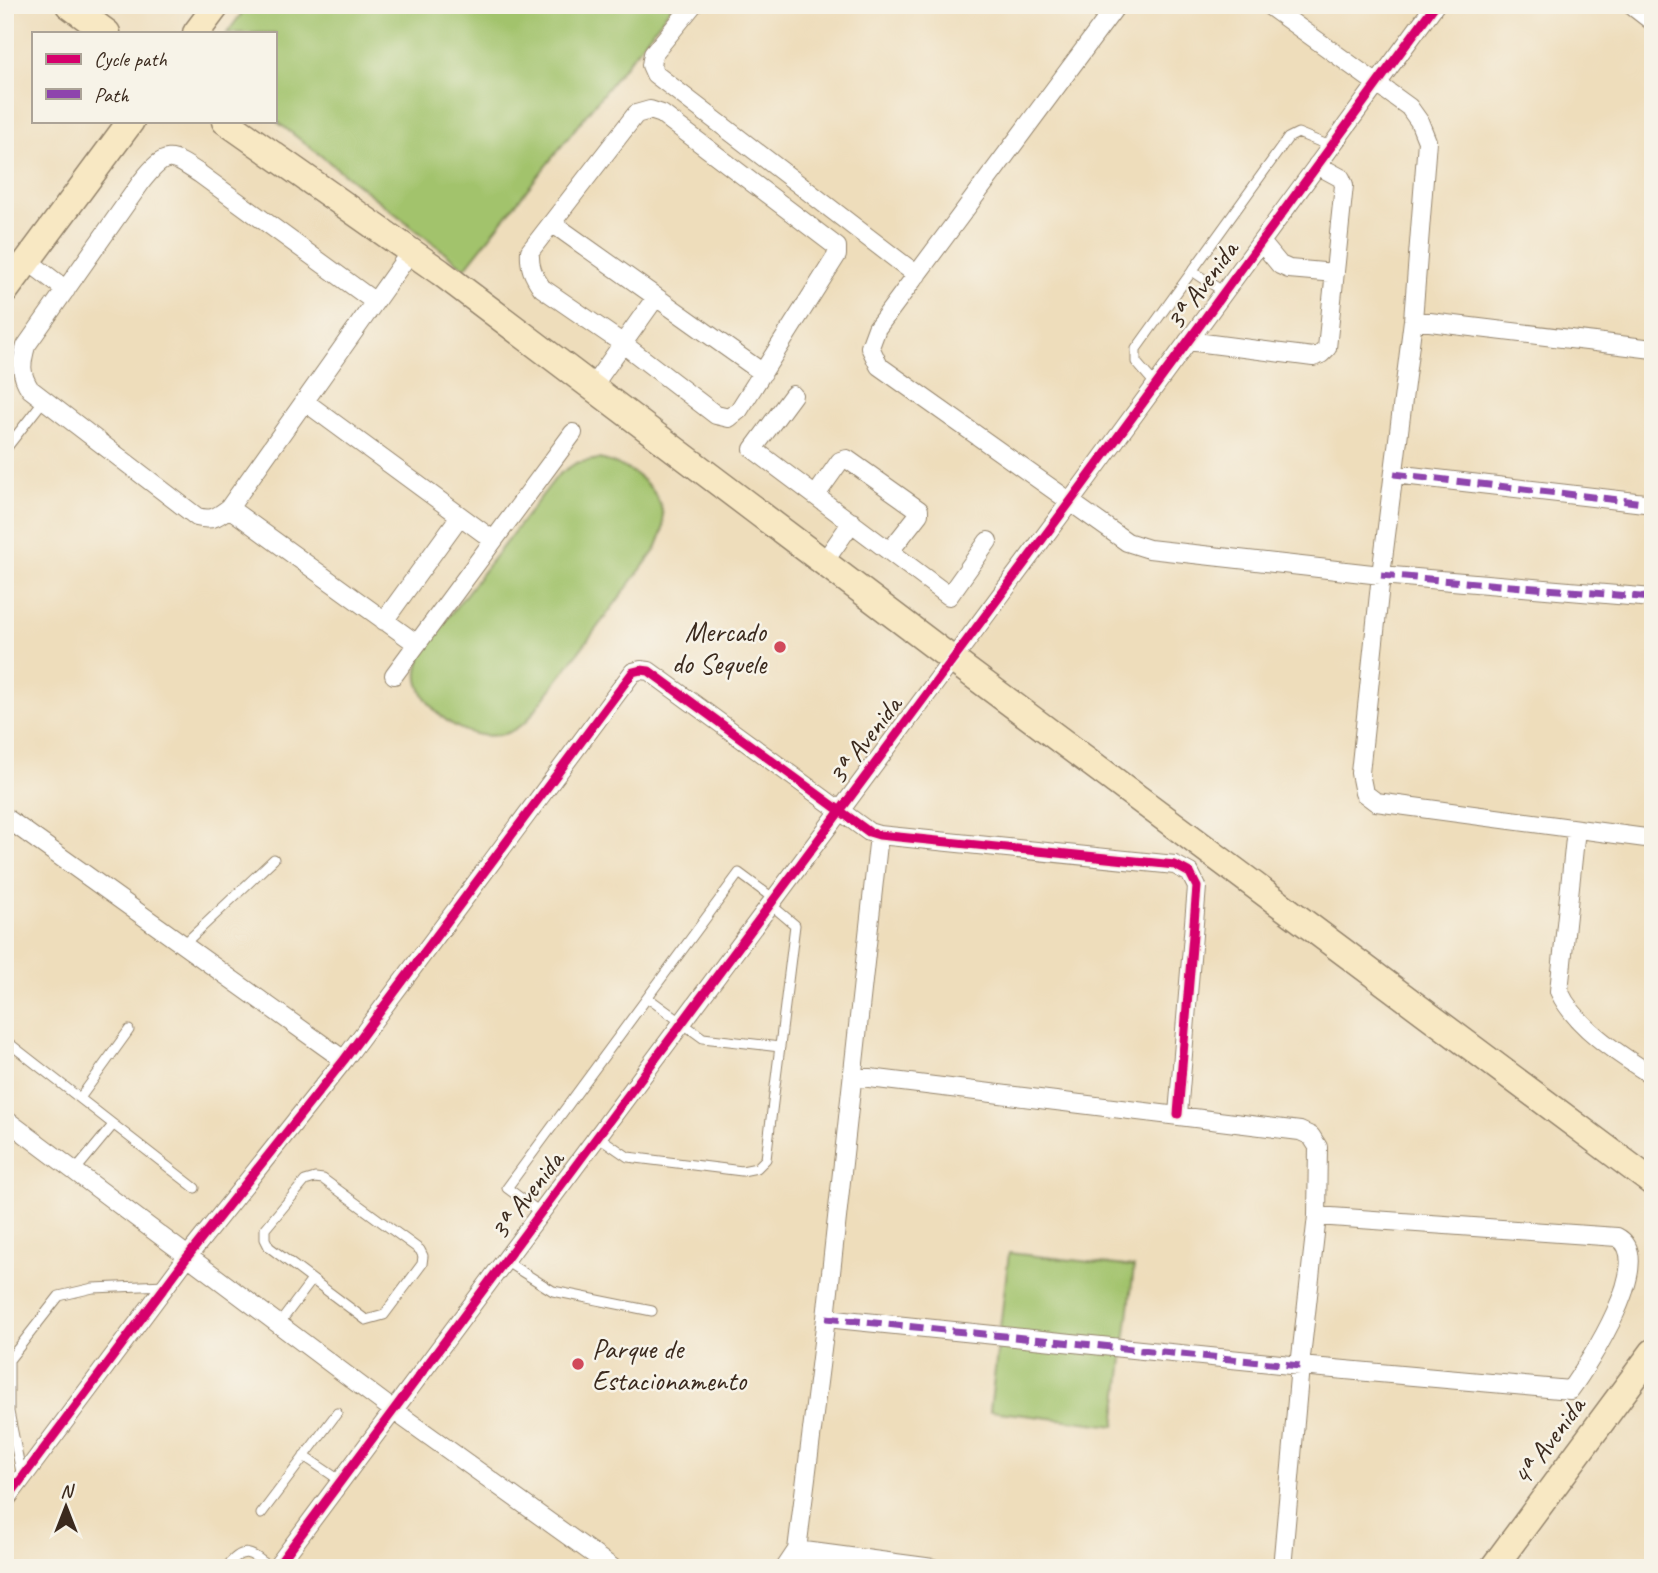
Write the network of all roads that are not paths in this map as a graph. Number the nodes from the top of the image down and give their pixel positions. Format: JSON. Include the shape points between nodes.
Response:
{"nodes":[{"id":1,"x":69,"y":5,"type":"edge"},
{"id":2,"x":217,"y":5,"type":"edge"},
{"id":3,"x":693,"y":5,"type":"edge"},
{"id":4,"x":1117,"y":5,"type":"edge"},
{"id":5,"x":1268,"y":5,"type":"edge"},
{"id":6,"x":1435,"y":5,"type":"edge"},
{"id":7,"x":1631,"y":5,"type":"edge"},
{"id":8,"x":1653,"y":22,"type":"edge"},
{"id":9,"x":106,"y":32,"type":"edge"},
{"id":10,"x":197,"y":32,"type":"edge"},
{"id":11,"x":1377,"y":82,"type":"junction"},
{"id":12,"x":130,"y":122,"type":"edge"},
{"id":13,"x":226,"y":122,"type":"edge"},
{"id":14,"x":1330,"y":146,"type":"junction"},
{"id":15,"x":1317,"y":165,"type":"junction"},
{"id":16,"x":552,"y":223,"type":"junction"},
{"id":17,"x":1261,"y":242,"type":"junction"},
{"id":18,"x":411,"y":251,"type":"junction"},
{"id":19,"x":27,"y":261,"type":"junction"},
{"id":20,"x":1192,"y":271,"type":"junction"},
{"id":21,"x":1335,"y":273,"type":"junction"},
{"id":22,"x":917,"y":275,"type":"junction"},
{"id":23,"x":66,"y":290,"type":"junction"},
{"id":24,"x":5,"y":291,"type":"edge"},
{"id":25,"x":1224,"y":292,"type":"junction"},
{"id":26,"x":656,"y":297,"type":"junction"},
{"id":27,"x":374,"y":302,"type":"junction"},
{"id":28,"x":1413,"y":320,"type":"junction"},
{"id":29,"x":1188,"y":341,"type":"junction"},
{"id":30,"x":622,"y":343,"type":"junction"},
{"id":31,"x":1653,"y":349,"type":"edge"},
{"id":32,"x":763,"y":373,"type":"junction"},
{"id":33,"x":1156,"y":385,"type":"junction"},
{"id":34,"x":592,"y":387,"type":"junction"},
{"id":35,"x":793,"y":395,"type":"dead end"},
{"id":36,"x":44,"y":400,"type":"junction"},
{"id":37,"x":304,"y":401,"type":"junction"},
{"id":38,"x":573,"y":433,"type":"dead end"},
{"id":39,"x":7,"y":444,"type":"edge"},
{"id":40,"x":1394,"y":474,"type":"junction"},
{"id":41,"x":816,"y":495,"type":"junction"},
{"id":42,"x":1070,"y":502,"type":"junction"},
{"id":43,"x":1653,"y":504,"type":"edge"},
{"id":44,"x":229,"y":508,"type":"junction"},
{"id":45,"x":460,"y":516,"type":"junction"},
{"id":46,"x":852,"y":522,"type":"junction"},
{"id":47,"x":493,"y":540,"type":"junction"},
{"id":48,"x":988,"y":541,"type":"dead end"},
{"id":49,"x":890,"y":551,"type":"junction"},
{"id":50,"x":824,"y":562,"type":"junction"},
{"id":51,"x":1381,"y":575,"type":"junction"},
{"id":52,"x":1653,"y":598,"type":"edge"},
{"id":53,"x":384,"y":621,"type":"junction"},
{"id":54,"x":417,"y":645,"type":"junction"},
{"id":55,"x":953,"y":660,"type":"junction"},
{"id":56,"x":394,"y":675,"type":"dead end"},
{"id":57,"x":839,"y":811,"type":"junction"},
{"id":58,"x":5,"y":817,"type":"edge"},
{"id":59,"x":1576,"y":829,"type":"junction"},
{"id":60,"x":878,"y":835,"type":"junction"},
{"id":61,"x":1653,"y":839,"type":"edge"},
{"id":62,"x":274,"y":859,"type":"dead end"},
{"id":63,"x":772,"y":902,"type":"junction"},
{"id":64,"x":183,"y":944,"type":"junction"},
{"id":65,"x":648,"y":998,"type":"junction"},
{"id":66,"x":683,"y":1023,"type":"junction"},
{"id":67,"x":129,"y":1030,"type":"dead end"},
{"id":68,"x":5,"y":1040,"type":"edge"},
{"id":69,"x":780,"y":1047,"type":"junction"},
{"id":70,"x":344,"y":1060,"type":"junction"},
{"id":71,"x":853,"y":1076,"type":"junction"},
{"id":72,"x":1653,"y":1076,"type":"edge"},
{"id":73,"x":80,"y":1098,"type":"junction"},
{"id":74,"x":1178,"y":1114,"type":"junction"},
{"id":75,"x":5,"y":1119,"type":"edge"},
{"id":76,"x":113,"y":1125,"type":"junction"},
{"id":77,"x":599,"y":1137,"type":"junction"},
{"id":78,"x":75,"y":1171,"type":"junction"},
{"id":79,"x":1653,"y":1184,"type":"edge"},
{"id":80,"x":195,"y":1188,"type":"dead end"},
{"id":81,"x":541,"y":1213,"type":"junction"},
{"id":82,"x":1317,"y":1216,"type":"junction"},
{"id":83,"x":188,"y":1256,"type":"junction"},
{"id":84,"x":505,"y":1261,"type":"junction"},
{"id":85,"x":312,"y":1280,"type":"junction"},
{"id":86,"x":166,"y":1285,"type":"junction"},
{"id":87,"x":652,"y":1311,"type":"dead end"},
{"id":88,"x":826,"y":1318,"type":"junction"},
{"id":89,"x":279,"y":1324,"type":"junction"},
{"id":90,"x":1653,"y":1352,"type":"edge"},
{"id":91,"x":1300,"y":1366,"type":"junction"},
{"id":92,"x":393,"y":1410,"type":"junction"},
{"id":93,"x":337,"y":1413,"type":"dead end"},
{"id":94,"x":304,"y":1456,"type":"junction"},
{"id":95,"x":22,"y":1478,"type":"junction"},
{"id":96,"x":341,"y":1481,"type":"junction"},
{"id":97,"x":5,"y":1501,"type":"edge"},
{"id":98,"x":261,"y":1514,"type":"dead end"},
{"id":99,"x":797,"y":1559,"type":"edge"},
{"id":100,"x":226,"y":1568,"type":"edge"},
{"id":101,"x":271,"y":1568,"type":"edge"},
{"id":102,"x":276,"y":1568,"type":"edge"},
{"id":103,"x":613,"y":1568,"type":"edge"},
{"id":104,"x":785,"y":1568,"type":"edge"},
{"id":105,"x":933,"y":1568,"type":"edge"},
{"id":106,"x":1282,"y":1568,"type":"edge"},
{"id":107,"x":1493,"y":1568,"type":"edge"}],
"edges":[{"from":1,"to":9,"type":"street"},
{"from":2,"to":10,"type":"street"},
{"from":3,"to":22,"type":"street","via":[[653,54],[655,74]]},
{"from":4,"to":22,"type":"street"},
{"from":5,"to":11,"type":"street"},
{"from":6,"to":11,"type":"street","name":"3ª Avenida"},
{"from":7,"to":8,"type":"street"},
{"from":11,"to":14,"type":"street","name":"3ª Avenida"},
{"from":11,"to":28,"type":"street","via":[[1409,107],[1427,141]]},
{"from":12,"to":19,"type":"street"},
{"from":13,"to":18,"type":"street"},
{"from":14,"to":15,"type":"street","name":"3ª Avenida"},
{"from":14,"to":20,"type":"lane","via":[[1298,133],[1288,138]]},
{"from":15,"to":17,"type":"street","name":"3ª Avenida"},
{"from":15,"to":21,"type":"street","via":[[1341,178],[1344,185]]},
{"from":16,"to":26,"type":"street"},
{"from":16,"to":30,"type":"street","via":[[530,251],[534,276],[542,288]]},
{"from":16,"to":32,"type":"street","via":[[636,114],[650,110],[662,114],[837,247],[837,255]]},
{"from":17,"to":21,"type":"street","via":[[1289,270]]},
{"from":17,"to":25,"type":"street","name":"3ª Avenida"},
{"from":18,"to":27,"type":"street"},
{"from":18,"to":34,"type":"street"},
{"from":19,"to":23,"type":"street"},
{"from":19,"to":24,"type":"street"},
{"from":20,"to":25,"type":"lane"},
{"from":20,"to":33,"type":"lane","via":[[1136,349],[1136,362]]},
{"from":21,"to":29,"type":"street","via":[[1327,348],[1321,354],[1314,357]]},
{"from":22,"to":42,"type":"street","via":[[877,328],[870,347],[878,366]]},
{"from":23,"to":27,"type":"street","via":[[156,163],[176,158]]},
{"from":23,"to":36,"type":"street","via":[[26,346],[22,361],[22,376]]},
{"from":25,"to":29,"type":"street","name":"3ª Avenida"},
{"from":26,"to":30,"type":"street"},
{"from":26,"to":32,"type":"street"},
{"from":27,"to":37,"type":"street"},
{"from":28,"to":31,"type":"street"},
{"from":28,"to":40,"type":"street"},
{"from":29,"to":33,"type":"street","name":"3ª Avenida"},
{"from":30,"to":32,"type":"street","via":[[716,415],[729,418]]},
{"from":30,"to":34,"type":"street"},
{"from":33,"to":42,"type":"street","name":"3ª Avenida"},
{"from":34,"to":50,"type":"street"},
{"from":35,"to":41,"type":"street","via":[[753,449]]},
{"from":36,"to":39,"type":"lane"},
{"from":36,"to":44,"type":"street","via":[[197,517],[217,518]]},
{"from":37,"to":44,"type":"street"},
{"from":37,"to":45,"type":"street"},
{"from":38,"to":47,"type":"street"},
{"from":40,"to":43,"type":"street"},
{"from":40,"to":51,"type":"street"},
{"from":41,"to":46,"type":"street"},
{"from":41,"to":49,"type":"street","via":[[840,461],[847,459],[919,510]]},
{"from":42,"to":51,"type":"street","via":[[1127,542],[1149,549]]},
{"from":42,"to":55,"type":"street","name":"3ª Avenida"},
{"from":44,"to":53,"type":"street"},
{"from":45,"to":47,"type":"street"},
{"from":45,"to":53,"type":"street"},
{"from":46,"to":49,"type":"street"},
{"from":46,"to":50,"type":"street"},
{"from":47,"to":54,"type":"street"},
{"from":48,"to":49,"type":"street","via":[[949,596]]},
{"from":50,"to":55,"type":"street"},
{"from":51,"to":52,"type":"street"},
{"from":51,"to":59,"type":"street","via":[[1360,773],[1364,793],[1376,802]]},
{"from":53,"to":54,"type":"street"},
{"from":54,"to":56,"type":"street"},
{"from":55,"to":57,"type":"street","name":"3ª Avenida"},
{"from":55,"to":79,"type":"street"},
{"from":57,"to":60,"type":"street"},
{"from":57,"to":63,"type":"street","name":"3ª Avenida"},
{"from":57,"to":70,"type":"street","via":[[649,671],[633,672]]},
{"from":58,"to":64,"type":"street"},
{"from":59,"to":61,"type":"street"},
{"from":59,"to":72,"type":"street","via":[[1559,990],[1567,1008],[1618,1054]]},
{"from":60,"to":71,"type":"street"},
{"from":60,"to":74,"type":"street","via":[[1175,865],[1190,873],[1197,887]]},
{"from":62,"to":64,"type":"lane"},
{"from":63,"to":65,"type":"lane","via":[[739,873]]},
{"from":63,"to":66,"type":"street","name":"3ª Avenida"},
{"from":63,"to":69,"type":"lane","via":[[795,925]]},
{"from":64,"to":70,"type":"street"},
{"from":65,"to":66,"type":"lane"},
{"from":65,"to":81,"type":"lane","via":[[507,1188]]},
{"from":66,"to":69,"type":"lane","via":[[702,1038]]},
{"from":66,"to":77,"type":"street","name":"3ª Avenida"},
{"from":67,"to":73,"type":"lane"},
{"from":68,"to":73,"type":"lane"},
{"from":69,"to":77,"type":"lane","via":[[766,1159],[757,1168],[742,1171],[628,1157]]},
{"from":70,"to":83,"type":"street"},
{"from":71,"to":74,"type":"street"},
{"from":71,"to":88,"type":"street"},
{"from":73,"to":76,"type":"lane"},
{"from":74,"to":82,"type":"street","via":[[1311,1136],[1318,1147]]},
{"from":75,"to":78,"type":"street"},
{"from":76,"to":78,"type":"lane"},
{"from":76,"to":80,"type":"lane"},
{"from":77,"to":81,"type":"street","name":"3ª Avenida"},
{"from":78,"to":83,"type":"street"},
{"from":81,"to":84,"type":"street","name":"3ª Avenida"},
{"from":82,"to":91,"type":"street"},
{"from":82,"to":91,"type":"street","via":[[1617,1237],[1631,1250],[1631,1270],[1616,1321],[1570,1390]]},
{"from":83,"to":86,"type":"street"},
{"from":83,"to":89,"type":"street"},
{"from":84,"to":87,"type":"lane","via":[[553,1291]]},
{"from":84,"to":92,"type":"street","name":"3ª Avenida"},
{"from":85,"to":85,"type":"lane","via":[[269,1247],[265,1229],[305,1181],[315,1178],[323,1179],[423,1256],[422,1264],[384,1315],[376,1319],[366,1320]]},
{"from":85,"to":89,"type":"lane"},
{"from":86,"to":95,"type":"street"},
{"from":86,"to":95,"type":"lane","via":[[93,1288],[59,1296],[9,1360],[9,1412]]},
{"from":88,"to":91,"type":"street"},
{"from":88,"to":99,"type":"street"},
{"from":89,"to":92,"type":"street"},
{"from":90,"to":107,"type":"street","name":"4ª Avenida"},
{"from":91,"to":106,"type":"street"},
{"from":92,"to":96,"type":"street","name":"3ª Avenida"},
{"from":92,"to":103,"type":"street"},
{"from":93,"to":94,"type":"lane"},
{"from":94,"to":96,"type":"lane"},
{"from":94,"to":98,"type":"lane"},
{"from":95,"to":97,"type":"street"},
{"from":96,"to":102,"type":"street","name":"3ª Avenida"},
{"from":99,"to":104,"type":"street"},
{"from":99,"to":105,"type":"street"},
{"from":100,"to":101,"type":"lane","via":[[242,1552]]}]}
